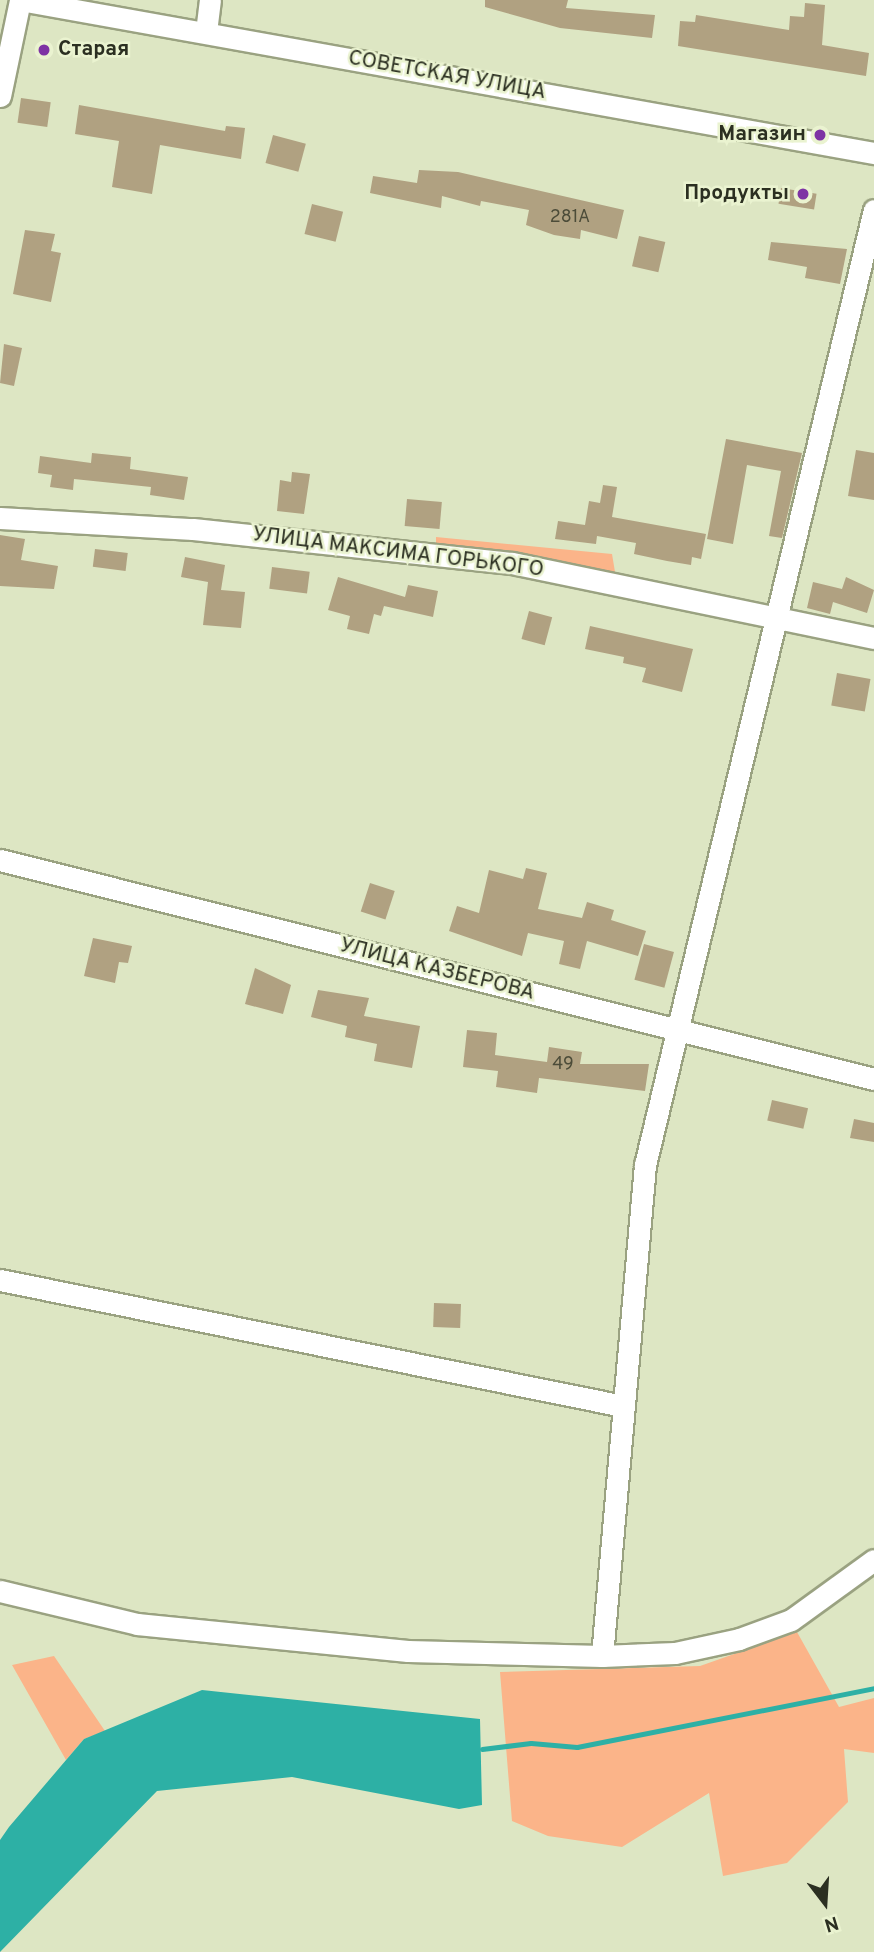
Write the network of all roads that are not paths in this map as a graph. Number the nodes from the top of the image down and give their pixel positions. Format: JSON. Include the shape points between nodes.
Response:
{"nodes":[{"id":1,"x":20,"y":0,"type":"edge"},
{"id":2,"x":210,"y":0,"type":"edge"},
{"id":3,"x":206,"y":32,"type":"junction"},
{"id":4,"x":0,"y":96,"type":"edge"},
{"id":5,"x":874,"y":153,"type":"edge"},
{"id":6,"x":874,"y":210,"type":"edge"},
{"id":7,"x":0,"y":518,"type":"edge"},
{"id":8,"x":781,"y":617,"type":"junction"},
{"id":9,"x":874,"y":638,"type":"edge"},
{"id":10,"x":0,"y":860,"type":"edge"},
{"id":11,"x":676,"y":1030,"type":"junction"},
{"id":12,"x":874,"y":1079,"type":"edge"},
{"id":13,"x":0,"y":1280,"type":"edge"},
{"id":14,"x":623,"y":1406,"type":"junction"},
{"id":15,"x":874,"y":1560,"type":"edge"},
{"id":16,"x":0,"y":1591,"type":"edge"},
{"id":17,"x":602,"y":1656,"type":"junction"}],
"edges":[{"from":1,"to":3,"type":"street","name":"СОВЕТСКАЯ УЛИЦА"},
{"from":1,"to":4,"type":"street","name":"СОВЕТСКАЯ УЛИЦА"},
{"from":2,"to":3,"type":"street"},
{"from":3,"to":5,"type":"street","name":"СОВЕТСКАЯ УЛИЦА"},
{"from":6,"to":8,"type":"street"},
{"from":7,"to":8,"type":"street","name":"УЛИЦА МАКСИМА ГОРЬКОГО","via":[[193,529],[512,563]]},
{"from":8,"to":9,"type":"street","name":"УЛИЦА МАКСИМА ГОРЬКОГО"},
{"from":8,"to":11,"type":"street"},
{"from":10,"to":11,"type":"street","name":"УЛИЦА КАЗБЕРОВА"},
{"from":11,"to":12,"type":"street","name":"УЛИЦА КАЗБЕРОВА"},
{"from":11,"to":14,"type":"street","via":[[646,1165]]},
{"from":13,"to":14,"type":"street"},
{"from":14,"to":17,"type":"street"},
{"from":15,"to":17,"type":"street","via":[[791,1620],[738,1639],[675,1653]]},
{"from":16,"to":17,"type":"street","via":[[137,1624],[408,1651]]}]}
